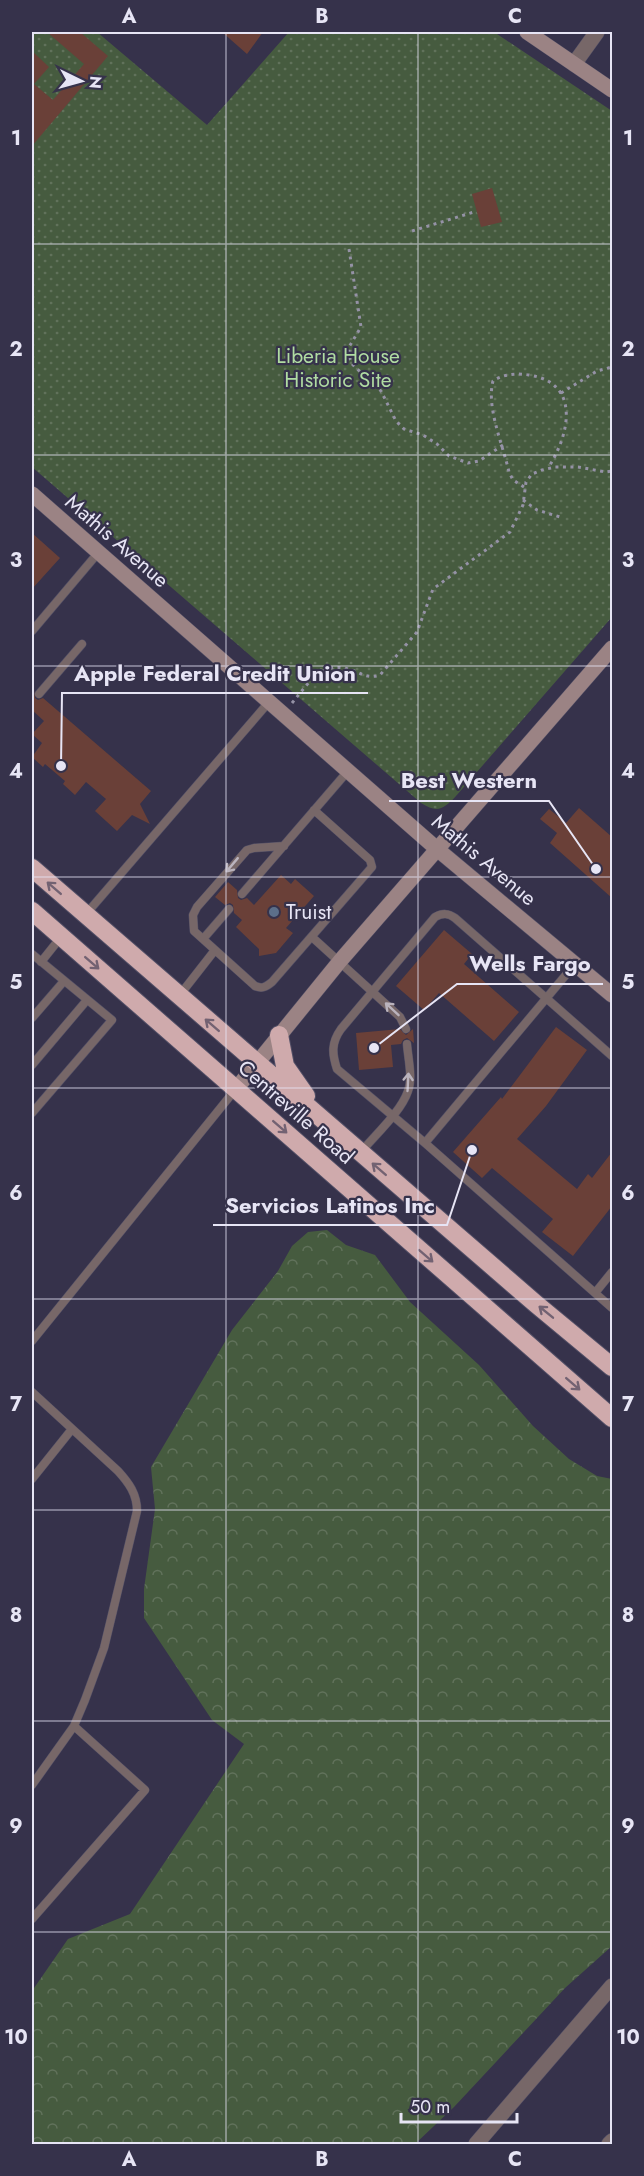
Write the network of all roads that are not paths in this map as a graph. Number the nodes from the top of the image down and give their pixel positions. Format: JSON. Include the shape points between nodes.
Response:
{"nodes":[{"id":1,"x":527,"y":32,"type":"edge"},
{"id":2,"x":597,"y":32,"type":"edge"},
{"id":3,"x":574,"y":64,"type":"junction"},
{"id":4,"x":612,"y":90,"type":"edge"},
{"id":5,"x":32,"y":494,"type":"edge"},
{"id":6,"x":98,"y":552,"type":"junction"},
{"id":7,"x":32,"y":631,"type":"edge"},
{"id":8,"x":82,"y":644,"type":"dead end"},
{"id":9,"x":612,"y":648,"type":"edge"},
{"id":10,"x":39,"y":694,"type":"dead end"},
{"id":11,"x":269,"y":702,"type":"junction"},
{"id":12,"x":348,"y":771,"type":"junction"},
{"id":13,"x":314,"y":810,"type":"junction"},
{"id":14,"x":284,"y":846,"type":"junction"},
{"id":15,"x":437,"y":849,"type":"junction"},
{"id":16,"x":32,"y":868,"type":"edge"},
{"id":17,"x":242,"y":894,"type":"dead end"},
{"id":18,"x":229,"y":909,"type":"dead end"},
{"id":19,"x":32,"y":911,"type":"edge"},
{"id":20,"x":85,"y":915,"type":"junction"},
{"id":21,"x":61,"y":937,"type":"junction"},
{"id":22,"x":312,"y":937,"type":"junction"},
{"id":23,"x":203,"y":939,"type":"junction"},
{"id":24,"x":215,"y":950,"type":"junction"},
{"id":25,"x":32,"y":954,"type":"edge"},
{"id":26,"x":340,"y":961,"type":"junction"},
{"id":27,"x":42,"y":962,"type":"junction"},
{"id":28,"x":575,"y":964,"type":"junction"},
{"id":29,"x":64,"y":981,"type":"junction"},
{"id":30,"x":373,"y":992,"type":"junction"},
{"id":31,"x":612,"y":995,"type":"edge"},
{"id":32,"x":179,"y":996,"type":"junction"},
{"id":33,"x":547,"y":999,"type":"junction"},
{"id":34,"x":87,"y":1000,"type":"junction"},
{"id":35,"x":32,"y":1018,"type":"edge"},
{"id":36,"x":406,"y":1029,"type":"dead end"},
{"id":37,"x":279,"y":1035,"type":"junction"},
{"id":38,"x":407,"y":1044,"type":"dead end"},
{"id":39,"x":612,"y":1056,"type":"edge"},
{"id":40,"x":256,"y":1063,"type":"junction"},
{"id":41,"x":32,"y":1065,"type":"edge"},
{"id":42,"x":236,"y":1089,"type":"junction"},
{"id":43,"x":32,"y":1113,"type":"edge"},
{"id":44,"x":392,"y":1115,"type":"junction"},
{"id":45,"x":324,"y":1122,"type":"junction"},
{"id":46,"x":425,"y":1143,"type":"junction"},
{"id":47,"x":360,"y":1153,"type":"junction"},
{"id":48,"x":612,"y":1272,"type":"edge"},
{"id":49,"x":595,"y":1293,"type":"junction"},
{"id":50,"x":612,"y":1308,"type":"edge"},
{"id":51,"x":32,"y":1341,"type":"edge"},
{"id":52,"x":612,"y":1367,"type":"edge"},
{"id":53,"x":32,"y":1392,"type":"edge"},
{"id":54,"x":612,"y":1418,"type":"edge"},
{"id":55,"x":72,"y":1429,"type":"junction"},
{"id":56,"x":32,"y":1479,"type":"edge"},
{"id":57,"x":74,"y":1726,"type":"junction"},
{"id":58,"x":32,"y":1785,"type":"edge"},
{"id":59,"x":32,"y":1919,"type":"edge"},
{"id":60,"x":612,"y":1986,"type":"edge"},
{"id":61,"x":612,"y":2141,"type":"edge"},
{"id":62,"x":476,"y":2145,"type":"edge"},
{"id":63,"x":609,"y":2145,"type":"edge"}],
"edges":[{"from":1,"to":3,"type":"street"},
{"from":2,"to":3,"type":"street"},
{"from":3,"to":4,"type":"street"},
{"from":5,"to":6,"type":"street","name":"Mathis Avenue"},
{"from":6,"to":7,"type":"lane"},
{"from":6,"to":11,"type":"street","name":"Mathis Avenue"},
{"from":8,"to":10,"type":"lane"},
{"from":9,"to":15,"type":"street"},
{"from":11,"to":12,"type":"street","name":"Mathis Avenue"},
{"from":11,"to":20,"type":"lane"},
{"from":12,"to":13,"type":"lane"},
{"from":12,"to":15,"type":"street","name":"Mathis Avenue"},
{"from":13,"to":14,"type":"lane"},
{"from":13,"to":22,"type":"lane","via":[[370,860],[372,867]]},
{"from":14,"to":17,"type":"lane"},
{"from":14,"to":23,"type":"lane","one_way":true,"via":[[254,848],[241,855],[193,915],[194,931]]},
{"from":15,"to":26,"type":"street"},
{"from":15,"to":28,"type":"street","name":"Mathis Avenue"},
{"from":20,"to":16,"type":"highway","name":"Centreville Road","one_way":true},
{"from":18,"to":23,"type":"lane"},
{"from":19,"to":21,"type":"highway","name":"Centreville Road"},
{"from":20,"to":32,"type":"highway","name":"Centreville Road"},
{"from":21,"to":27,"type":"lane"},
{"from":21,"to":42,"type":"highway","name":"Centreville Road","one_way":true},
{"from":22,"to":24,"type":"lane","via":[[264,988],[255,986]]},
{"from":22,"to":26,"type":"lane"},
{"from":23,"to":24,"type":"lane"},
{"from":24,"to":32,"type":"lane"},
{"from":25,"to":27,"type":"lane"},
{"from":26,"to":30,"type":"lane"},
{"from":26,"to":37,"type":"street"},
{"from":27,"to":29,"type":"lane"},
{"from":28,"to":31,"type":"street","name":"Mathis Avenue"},
{"from":28,"to":33,"type":"lane"},
{"from":29,"to":34,"type":"lane"},
{"from":29,"to":35,"type":"lane"},
{"from":30,"to":33,"type":"lane","via":[[435,917],[449,914]]},
{"from":36,"to":30,"type":"lane","one_way":true,"via":[[400,1017]]},
{"from":30,"to":44,"type":"lane","via":[[336,1037],[333,1059],[337,1069]]},
{"from":40,"to":32,"type":"highway","name":"Centreville Road","one_way":true},
{"from":33,"to":39,"type":"lane"},
{"from":33,"to":46,"type":"lane"},
{"from":34,"to":41,"type":"lane"},
{"from":34,"to":43,"type":"lane","via":[[112,1020]]},
{"from":37,"to":40,"type":"street"},
{"from":37,"to":45,"type":"highway","via":[[285,1066]]},
{"from":44,"to":38,"type":"lane","one_way":true,"via":[[408,1092]]},
{"from":40,"to":42,"type":"street"},
{"from":40,"to":45,"type":"highway","name":"Centreville Road"},
{"from":42,"to":51,"type":"lane"},
{"from":42,"to":54,"type":"highway","name":"Centreville Road","one_way":true},
{"from":44,"to":46,"type":"lane"},
{"from":44,"to":47,"type":"lane"},
{"from":45,"to":47,"type":"highway","name":"Centreville Road"},
{"from":46,"to":49,"type":"lane"},
{"from":52,"to":47,"type":"highway","name":"Centreville Road","one_way":true},
{"from":48,"to":49,"type":"lane"},
{"from":49,"to":50,"type":"lane"},
{"from":53,"to":55,"type":"lane"},
{"from":55,"to":56,"type":"lane"},
{"from":55,"to":57,"type":"lane","via":[[129,1484],[137,1511],[104,1648]]},
{"from":57,"to":58,"type":"lane"},
{"from":57,"to":59,"type":"lane","via":[[145,1790]]},
{"from":60,"to":62,"type":"street"},
{"from":61,"to":63,"type":"street"}]}
